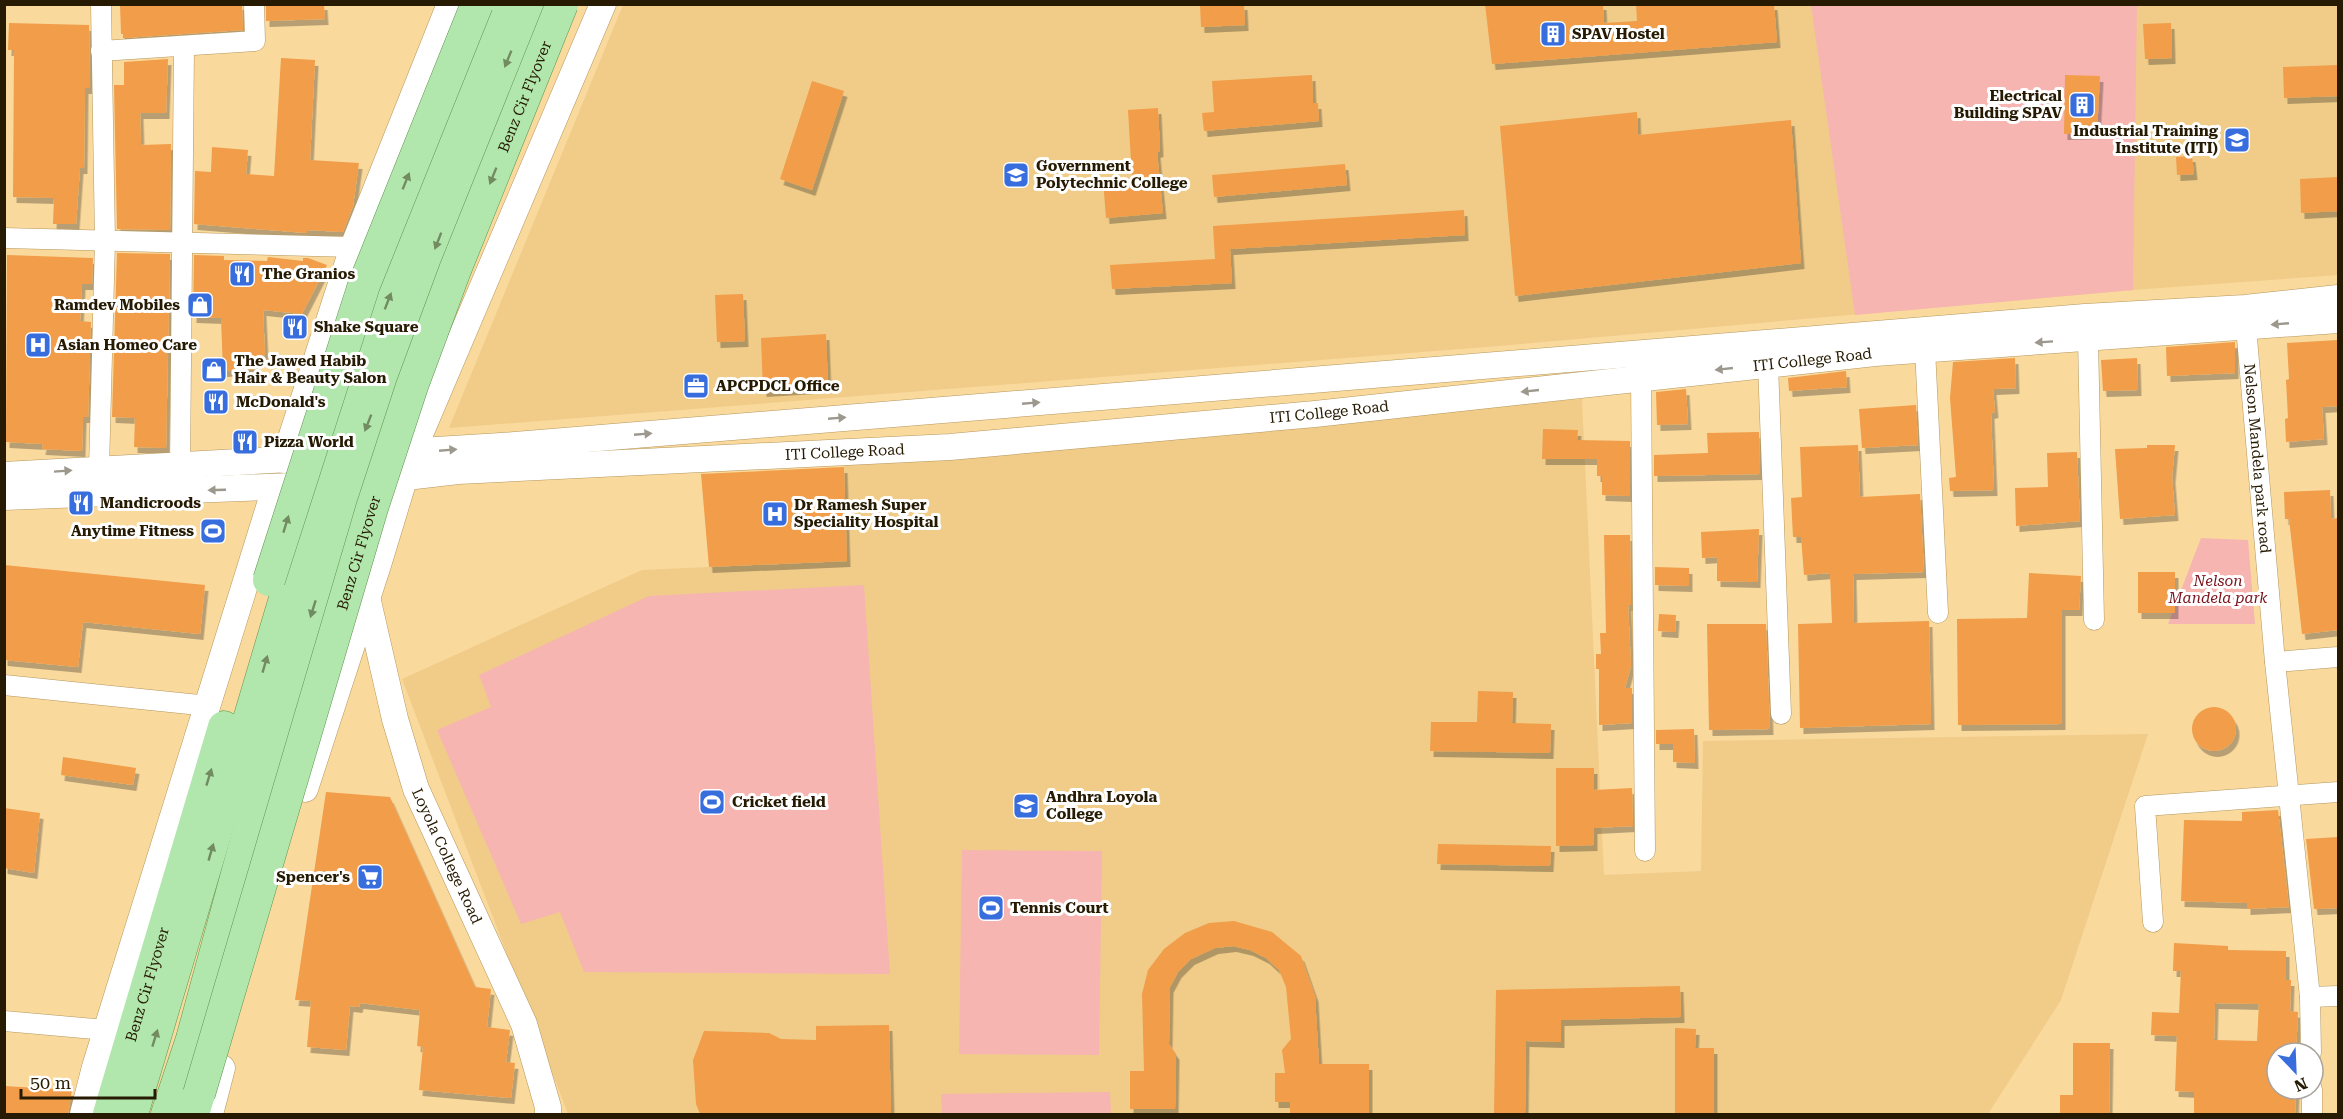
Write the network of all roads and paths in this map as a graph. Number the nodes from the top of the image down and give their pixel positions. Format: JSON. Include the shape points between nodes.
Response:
{"nodes":[{"id":1,"x":101,"y":4,"type":"edge"},
{"id":2,"x":254,"y":4,"type":"edge"},
{"id":3,"x":450,"y":4,"type":"edge"},
{"id":4,"x":477,"y":4,"type":"edge"},
{"id":5,"x":503,"y":4,"type":"edge"},
{"id":6,"x":530,"y":4,"type":"edge"},
{"id":7,"x":562,"y":4,"type":"edge"},
{"id":8,"x":603,"y":4,"type":"edge"},
{"id":9,"x":184,"y":47,"type":"junction"},
{"id":10,"x":101,"y":51,"type":"junction"},
{"id":11,"x":4,"y":238,"type":"edge"},
{"id":12,"x":105,"y":240,"type":"junction"},
{"id":13,"x":180,"y":243,"type":"junction"},
{"id":14,"x":353,"y":247,"type":"junction"},
{"id":15,"x":2338,"y":298,"type":"edge"},
{"id":16,"x":2246,"y":318,"type":"junction"},
{"id":17,"x":2338,"y":320,"type":"edge"},
{"id":18,"x":2088,"y":339,"type":"junction"},
{"id":19,"x":1925,"y":350,"type":"junction"},
{"id":20,"x":1768,"y":364,"type":"junction"},
{"id":21,"x":1641,"y":378,"type":"junction"},
{"id":22,"x":412,"y":453,"type":"junction"},
{"id":23,"x":284,"y":460,"type":"junction"},
{"id":24,"x":180,"y":466,"type":"junction"},
{"id":25,"x":99,"y":469,"type":"junction"},
{"id":26,"x":338,"y":470,"type":"junction"},
{"id":27,"x":4,"y":475,"type":"edge"},
{"id":28,"x":404,"y":478,"type":"junction"},
{"id":29,"x":275,"y":488,"type":"junction"},
{"id":30,"x":4,"y":497,"type":"edge"},
{"id":31,"x":367,"y":597,"type":"junction"},
{"id":32,"x":1938,"y":613,"type":"dead end"},
{"id":33,"x":2094,"y":620,"type":"dead end"},
{"id":34,"x":2338,"y":657,"type":"edge"},
{"id":35,"x":2275,"y":662,"type":"junction"},
{"id":36,"x":4,"y":686,"type":"edge"},
{"id":37,"x":209,"y":706,"type":"junction"},
{"id":38,"x":1781,"y":714,"type":"dead end"},
{"id":39,"x":2338,"y":792,"type":"edge"},
{"id":40,"x":2290,"y":797,"type":"junction"},
{"id":41,"x":1645,"y":851,"type":"dead end"},
{"id":42,"x":2153,"y":922,"type":"dead end"},
{"id":43,"x":2338,"y":996,"type":"edge"},
{"id":44,"x":2310,"y":997,"type":"junction"},
{"id":45,"x":4,"y":1021,"type":"edge"},
{"id":46,"x":106,"y":1030,"type":"junction"},
{"id":47,"x":2311,"y":1041,"type":"edge"},
{"id":48,"x":200,"y":1108,"type":"edge"},
{"id":49,"x":550,"y":1112,"type":"edge"},
{"id":50,"x":83,"y":1114,"type":"edge"},
{"id":51,"x":109,"y":1114,"type":"edge"},
{"id":52,"x":132,"y":1114,"type":"edge"},
{"id":53,"x":167,"y":1114,"type":"edge"}],
"edges":[{"from":1,"to":10,"type":"street"},
{"from":2,"to":9,"type":"street","via":[[255,41]]},
{"from":3,"to":14,"type":"street"},
{"from":51,"to":4,"type":"main road","name":"Benz Cir Flyover","one_way":true,"bridge":true,"via":[[269,580],[364,285]]},
{"from":26,"to":5,"type":"main road","one_way":true},
{"from":6,"to":26,"type":"main road","one_way":true},
{"from":7,"to":48,"type":"main road","name":"Benz Cir Flyover","one_way":true,"bridge":true,"via":[[412,386],[372,508]]},
{"from":8,"to":22,"type":"street"},
{"from":9,"to":10,"type":"street"},
{"from":9,"to":13,"type":"street"},
{"from":10,"to":12,"type":"street"},
{"from":11,"to":12,"type":"street"},
{"from":12,"to":13,"type":"street"},
{"from":12,"to":25,"type":"street"},
{"from":13,"to":14,"type":"street"},
{"from":13,"to":24,"type":"street"},
{"from":14,"to":23,"type":"street"},
{"from":15,"to":16,"type":"street","name":"ITI College Road"},
{"from":17,"to":16,"type":"street","name":"ITI College Road","one_way":true},
{"from":16,"to":18,"type":"street","name":"ITI College Road"},
{"from":22,"to":16,"type":"street","name":"ITI College Road","one_way":true,"via":[[2074,318]]},
{"from":16,"to":35,"type":"street","name":"Nelson Mandela park road"},
{"from":18,"to":19,"type":"street","name":"ITI College Road","one_way":true},
{"from":18,"to":33,"type":"street"},
{"from":19,"to":20,"type":"street","name":"ITI College Road"},
{"from":19,"to":32,"type":"street"},
{"from":20,"to":21,"type":"street","name":"ITI College Road","one_way":true},
{"from":20,"to":38,"type":"street"},
{"from":21,"to":28,"type":"street","name":"ITI College Road","one_way":true,"via":[[1315,414],[950,447],[458,471]]},
{"from":21,"to":41,"type":"street"},
{"from":22,"to":26,"type":"street","name":"ITI College Road"},
{"from":22,"to":28,"type":"street"},
{"from":23,"to":24,"type":"street"},
{"from":23,"to":26,"type":"street"},
{"from":24,"to":25,"type":"street"},
{"from":27,"to":25,"type":"street","one_way":true},
{"from":26,"to":28,"type":"street","name":"ITI College Road"},
{"from":26,"to":29,"type":"street"},
{"from":52,"to":26,"type":"main road","one_way":true},
{"from":26,"to":53,"type":"main road","one_way":true,"via":[[278,724],[192,1039]]},
{"from":28,"to":31,"type":"street"},
{"from":29,"to":30,"type":"street","one_way":true},
{"from":29,"to":37,"type":"street"},
{"from":31,"to":48,"type":"street","via":[[242,994]]},
{"from":31,"to":49,"type":"street","name":"Loyola College Road","via":[[395,719],[416,789],[524,1024]]},
{"from":34,"to":35,"type":"street"},
{"from":35,"to":40,"type":"street","name":"Nelson Mandela park road"},
{"from":36,"to":37,"type":"street"},
{"from":37,"to":46,"type":"street"},
{"from":39,"to":40,"type":"street"},
{"from":40,"to":42,"type":"street","via":[[2145,806]]},
{"from":40,"to":44,"type":"street","name":"Nelson Mandela park road"},
{"from":43,"to":44,"type":"street"},
{"from":44,"to":47,"type":"street","name":"Nelson Mandela park road"},
{"from":45,"to":46,"type":"street"},
{"from":46,"to":50,"type":"street"}]}
